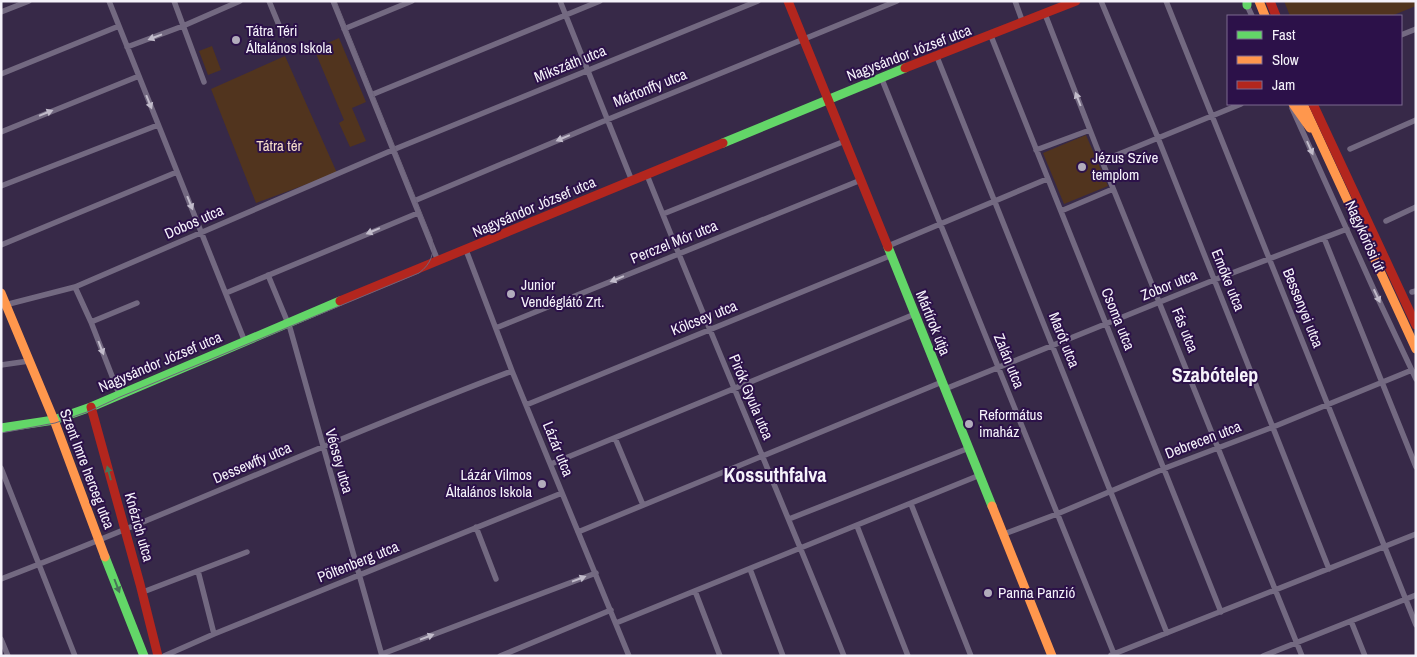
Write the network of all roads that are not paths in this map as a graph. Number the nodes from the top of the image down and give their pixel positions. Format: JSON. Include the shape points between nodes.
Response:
{"nodes":[{"id":1,"x":29,"y":1,"type":"edge"},
{"id":2,"x":109,"y":1,"type":"edge"},
{"id":3,"x":174,"y":1,"type":"edge"},
{"id":4,"x":240,"y":1,"type":"edge"},
{"id":5,"x":248,"y":1,"type":"edge"},
{"id":6,"x":269,"y":1,"type":"edge"},
{"id":7,"x":333,"y":1,"type":"edge"},
{"id":8,"x":412,"y":1,"type":"edge"},
{"id":9,"x":560,"y":1,"type":"edge"},
{"id":10,"x":600,"y":1,"type":"edge"},
{"id":11,"x":758,"y":1,"type":"edge"},
{"id":12,"x":788,"y":1,"type":"edge"},
{"id":13,"x":897,"y":1,"type":"edge"},
{"id":14,"x":1014,"y":1,"type":"edge"},
{"id":15,"x":1076,"y":1,"type":"edge"},
{"id":16,"x":1101,"y":1,"type":"edge"},
{"id":17,"x":1166,"y":1,"type":"edge"},
{"id":18,"x":1259,"y":1,"type":"edge"},
{"id":19,"x":1270,"y":1,"type":"edge"},
{"id":20,"x":1246,"y":2,"type":"edge"},
{"id":21,"x":1,"y":12,"type":"edge"},
{"id":22,"x":1045,"y":14,"type":"junction"},
{"id":23,"x":566,"y":15,"type":"junction"},
{"id":24,"x":1252,"y":15,"type":"edge"},
{"id":25,"x":1265,"y":15,"type":"edge"},
{"id":26,"x":1276,"y":15,"type":"edge"},
{"id":27,"x":1023,"y":23,"type":"junction"},
{"id":28,"x":119,"y":26,"type":"junction"},
{"id":29,"x":183,"y":26,"type":"junction"},
{"id":30,"x":344,"y":29,"type":"junction"},
{"id":31,"x":1416,"y":29,"type":"edge"},
{"id":32,"x":283,"y":35,"type":"dead end"},
{"id":33,"x":1402,"y":35,"type":"edge"},
{"id":34,"x":991,"y":36,"type":"junction"},
{"id":35,"x":804,"y":38,"type":"junction"},
{"id":36,"x":127,"y":47,"type":"junction"},
{"id":37,"x":937,"y":57,"type":"junction"},
{"id":38,"x":587,"y":70,"type":"junction"},
{"id":39,"x":1,"y":74,"type":"edge"},
{"id":40,"x":139,"y":76,"type":"junction"},
{"id":41,"x":881,"y":78,"type":"junction"},
{"id":42,"x":204,"y":82,"type":"dead end"},
{"id":43,"x":371,"y":95,"type":"junction"},
{"id":44,"x":828,"y":100,"type":"junction"},
{"id":45,"x":1239,"y":105,"type":"edge"},
{"id":46,"x":1292,"y":105,"type":"edge"},
{"id":47,"x":1293,"y":105,"type":"edge"},
{"id":48,"x":1303,"y":105,"type":"edge"},
{"id":49,"x":1313,"y":105,"type":"edge"},
{"id":50,"x":1211,"y":117,"type":"junction"},
{"id":51,"x":608,"y":119,"type":"junction"},
{"id":52,"x":1416,"y":120,"type":"edge"},
{"id":53,"x":158,"y":125,"type":"junction"},
{"id":54,"x":1090,"y":130,"type":"junction"},
{"id":55,"x":1,"y":132,"type":"edge"},
{"id":56,"x":1316,"y":133,"type":"junction"},
{"id":57,"x":1158,"y":138,"type":"junction"},
{"id":58,"x":845,"y":141,"type":"junction"},
{"id":59,"x":1350,"y":149,"type":"dead end"},
{"id":60,"x":393,"y":150,"type":"junction"},
{"id":61,"x":1036,"y":150,"type":"junction"},
{"id":62,"x":1102,"y":161,"type":"junction"},
{"id":63,"x":177,"y":172,"type":"junction"},
{"id":64,"x":647,"y":175,"type":"junction"},
{"id":65,"x":1047,"y":178,"type":"junction"},
{"id":66,"x":861,"y":180,"type":"junction"},
{"id":67,"x":632,"y":181,"type":"junction"},
{"id":68,"x":1,"y":186,"type":"edge"},
{"id":69,"x":1113,"y":189,"type":"junction"},
{"id":70,"x":994,"y":201,"type":"junction"},
{"id":71,"x":414,"y":202,"type":"junction"},
{"id":72,"x":1416,"y":207,"type":"edge"},
{"id":73,"x":1061,"y":211,"type":"junction"},
{"id":74,"x":418,"y":212,"type":"junction"},
{"id":75,"x":663,"y":214,"type":"junction"},
{"id":76,"x":1386,"y":221,"type":"dead end"},
{"id":77,"x":940,"y":224,"type":"junction"},
{"id":78,"x":1347,"y":229,"type":"junction"},
{"id":79,"x":202,"y":233,"type":"junction"},
{"id":80,"x":1324,"y":238,"type":"junction"},
{"id":81,"x":1,"y":245,"type":"edge"},
{"id":82,"x":466,"y":250,"type":"junction"},
{"id":83,"x":890,"y":250,"type":"junction"},
{"id":84,"x":678,"y":254,"type":"junction"},
{"id":85,"x":1269,"y":259,"type":"junction"},
{"id":86,"x":438,"y":262,"type":"junction"},
{"id":87,"x":268,"y":276,"type":"junction"},
{"id":88,"x":1214,"y":280,"type":"junction"},
{"id":89,"x":75,"y":286,"type":"junction"},
{"id":90,"x":1,"y":293,"type":"edge"},
{"id":91,"x":226,"y":293,"type":"junction"},
{"id":92,"x":137,"y":303,"type":"dead end"},
{"id":93,"x":1160,"y":303,"type":"junction"},
{"id":94,"x":4,"y":305,"type":"edge"},
{"id":95,"x":915,"y":314,"type":"junction"},
{"id":96,"x":91,"y":322,"type":"junction"},
{"id":97,"x":288,"y":323,"type":"junction"},
{"id":98,"x":1107,"y":324,"type":"junction"},
{"id":99,"x":1416,"y":325,"type":"edge"},
{"id":100,"x":496,"y":328,"type":"junction"},
{"id":101,"x":709,"y":330,"type":"junction"},
{"id":102,"x":245,"y":342,"type":"junction"},
{"id":103,"x":1053,"y":346,"type":"junction"},
{"id":104,"x":1416,"y":349,"type":"edge"},
{"id":105,"x":28,"y":361,"type":"junction"},
{"id":106,"x":1,"y":365,"type":"edge"},
{"id":107,"x":999,"y":368,"type":"junction"},
{"id":108,"x":1412,"y":370,"type":"junction"},
{"id":109,"x":512,"y":371,"type":"junction"},
{"id":110,"x":1416,"y":378,"type":"edge"},
{"id":111,"x":1382,"y":382,"type":"junction"},
{"id":112,"x":944,"y":386,"type":"junction"},
{"id":113,"x":734,"y":389,"type":"junction"},
{"id":114,"x":119,"y":394,"type":"junction"},
{"id":115,"x":526,"y":405,"type":"junction"},
{"id":116,"x":1328,"y":405,"type":"junction"},
{"id":117,"x":91,"y":407,"type":"junction"},
{"id":118,"x":54,"y":420,"type":"junction"},
{"id":119,"x":1273,"y":427,"type":"junction"},
{"id":120,"x":1,"y":428,"type":"edge"},
{"id":121,"x":615,"y":438,"type":"junction"},
{"id":122,"x":322,"y":447,"type":"junction"},
{"id":123,"x":1218,"y":447,"type":"junction"},
{"id":124,"x":969,"y":448,"type":"junction"},
{"id":125,"x":763,"y":455,"type":"junction"},
{"id":126,"x":551,"y":464,"type":"junction"},
{"id":127,"x":1416,"y":467,"type":"edge"},
{"id":128,"x":1,"y":468,"type":"edge"},
{"id":129,"x":1164,"y":468,"type":"junction"},
{"id":130,"x":980,"y":475,"type":"junction"},
{"id":131,"x":1110,"y":491,"type":"junction"},
{"id":132,"x":562,"y":493,"type":"junction"},
{"id":133,"x":911,"y":504,"type":"junction"},
{"id":134,"x":643,"y":505,"type":"junction"},
{"id":135,"x":1057,"y":514,"type":"junction"},
{"id":136,"x":789,"y":519,"type":"junction"},
{"id":137,"x":857,"y":526,"type":"junction"},
{"id":138,"x":476,"y":527,"type":"junction"},
{"id":139,"x":125,"y":530,"type":"junction"},
{"id":140,"x":578,"y":532,"type":"junction"},
{"id":141,"x":1004,"y":534,"type":"junction"},
{"id":142,"x":1416,"y":534,"type":"edge"},
{"id":143,"x":99,"y":541,"type":"junction"},
{"id":144,"x":801,"y":547,"type":"junction"},
{"id":145,"x":1384,"y":547,"type":"junction"},
{"id":146,"x":246,"y":552,"type":"dead end"},
{"id":147,"x":39,"y":564,"type":"junction"},
{"id":148,"x":1329,"y":568,"type":"junction"},
{"id":149,"x":750,"y":569,"type":"junction"},
{"id":150,"x":198,"y":571,"type":"junction"},
{"id":151,"x":596,"y":573,"type":"junction"},
{"id":152,"x":358,"y":576,"type":"junction"},
{"id":153,"x":1,"y":579,"type":"edge"},
{"id":154,"x":496,"y":579,"type":"dead end"},
{"id":155,"x":1276,"y":590,"type":"junction"},
{"id":156,"x":143,"y":592,"type":"junction"},
{"id":157,"x":695,"y":592,"type":"junction"},
{"id":158,"x":1416,"y":595,"type":"edge"},
{"id":159,"x":1405,"y":600,"type":"junction"},
{"id":160,"x":611,"y":610,"type":"junction"},
{"id":161,"x":1221,"y":612,"type":"junction"},
{"id":162,"x":1351,"y":621,"type":"junction"},
{"id":163,"x":616,"y":624,"type":"junction"},
{"id":164,"x":1416,"y":625,"type":"edge"},
{"id":165,"x":1167,"y":633,"type":"junction"},
{"id":166,"x":214,"y":634,"type":"junction"},
{"id":167,"x":1,"y":639,"type":"edge"},
{"id":168,"x":1297,"y":642,"type":"junction"},
{"id":169,"x":382,"y":655,"type":"edge"},
{"id":170,"x":1112,"y":655,"type":"edge"},
{"id":171,"x":8,"y":656,"type":"edge"},
{"id":172,"x":75,"y":656,"type":"edge"},
{"id":173,"x":144,"y":656,"type":"edge"},
{"id":174,"x":158,"y":656,"type":"edge"},
{"id":175,"x":164,"y":656,"type":"edge"},
{"id":176,"x":500,"y":656,"type":"edge"},
{"id":177,"x":629,"y":656,"type":"edge"},
{"id":178,"x":720,"y":656,"type":"edge"},
{"id":179,"x":783,"y":656,"type":"edge"},
{"id":180,"x":844,"y":656,"type":"edge"},
{"id":181,"x":908,"y":656,"type":"edge"},
{"id":182,"x":971,"y":656,"type":"edge"},
{"id":183,"x":1052,"y":656,"type":"edge"},
{"id":184,"x":1263,"y":656,"type":"edge"},
{"id":185,"x":1302,"y":656,"type":"edge"},
{"id":186,"x":1365,"y":656,"type":"edge"}],
"edges":[{"from":1,"to":21,"type":"street"},
{"from":2,"to":28,"type":"street"},
{"from":3,"to":29,"type":"street"},
{"from":4,"to":29,"type":"street"},
{"from":5,"to":29,"type":"street"},
{"from":6,"to":32,"type":"street"},
{"from":7,"to":30,"type":"street"},
{"from":8,"to":30,"type":"street"},
{"from":9,"to":23,"type":"street"},
{"from":10,"to":23,"type":"street"},
{"from":11,"to":38,"type":"street","name":"Mikszáth utca"},
{"from":12,"to":35,"type":"street","name":"Mártírok útja"},
{"from":13,"to":35,"type":"street","name":"Mártonffy utca"},
{"from":14,"to":27,"type":"street"},
{"from":15,"to":22,"type":"street","name":"Nagysándor József utca"},
{"from":16,"to":57,"type":"street","name":"Emőke utca"},
{"from":17,"to":50,"type":"street","name":"Bessenyei utca"},
{"from":18,"to":25,"type":"street"},
{"from":19,"to":26,"type":"street"},
{"from":20,"to":24,"type":"street"},
{"from":22,"to":27,"type":"street","name":"Nagysándor József utca"},
{"from":54,"to":22,"type":"street","name":"Fás utca","one_way":true},
{"from":23,"to":38,"type":"street"},
{"from":23,"to":43,"type":"street"},
{"from":27,"to":34,"type":"street","name":"Nagysándor József utca"},
{"from":28,"to":36,"type":"street"},
{"from":28,"to":39,"type":"street"},
{"from":29,"to":36,"type":"street","one_way":true},
{"from":29,"to":42,"type":"street"},
{"from":30,"to":43,"type":"street"},
{"from":31,"to":33,"type":"street"},
{"from":34,"to":37,"type":"street","name":"Nagysándor József utca"},
{"from":34,"to":61,"type":"street","name":"Csoma utca"},
{"from":35,"to":44,"type":"street","name":"Mártírok útja"},
{"from":35,"to":51,"type":"street","name":"Mártonffy utca"},
{"from":36,"to":40,"type":"street"},
{"from":37,"to":41,"type":"street","name":"Nagysándor József utca"},
{"from":37,"to":70,"type":"street","name":"Marót utca"},
{"from":38,"to":51,"type":"street"},
{"from":38,"to":60,"type":"street","name":"Mikszáth utca"},
{"from":40,"to":53,"type":"street","one_way":true},
{"from":55,"to":40,"type":"street","one_way":true},
{"from":41,"to":44,"type":"street","name":"Nagysándor József utca"},
{"from":41,"to":77,"type":"street","name":"Zalán utca"},
{"from":43,"to":60,"type":"street"},
{"from":44,"to":58,"type":"street","name":"Mártírok útja"},
{"from":44,"to":64,"type":"street","name":"Nagysándor József utca"},
{"from":45,"to":50,"type":"street"},
{"from":46,"to":78,"type":"street","name":"Nagykőrösi út","one_way":true},
{"from":47,"to":56,"type":"street"},
{"from":48,"to":56,"type":"street","name":"Nagykőrösi út"},
{"from":49,"to":99,"type":"street","name":"Nagykőrösi út"},
{"from":50,"to":57,"type":"street"},
{"from":50,"to":85,"type":"street","name":"Bessenyei utca"},
{"from":51,"to":67,"type":"street"},
{"from":51,"to":71,"type":"street","name":"Mártonffy utca","one_way":true},
{"from":52,"to":59,"type":"street"},
{"from":53,"to":63,"type":"street"},
{"from":53,"to":68,"type":"street"},
{"from":54,"to":61,"type":"street"},
{"from":54,"to":62,"type":"street","name":"Fás utca"},
{"from":56,"to":104,"type":"street","name":"Nagykőrösi út"},
{"from":57,"to":62,"type":"street"},
{"from":57,"to":88,"type":"street","name":"Emőke utca"},
{"from":58,"to":66,"type":"street","name":"Mártírok útja"},
{"from":58,"to":75,"type":"street"},
{"from":60,"to":71,"type":"street"},
{"from":60,"to":79,"type":"street","name":"Dobos utca"},
{"from":61,"to":65,"type":"street","name":"Csoma utca"},
{"from":62,"to":69,"type":"street","name":"Fás utca"},
{"from":63,"to":79,"type":"street","one_way":true},
{"from":63,"to":81,"type":"street"},
{"from":64,"to":67,"type":"street","name":"Nagysándor József utca"},
{"from":64,"to":75,"type":"street","name":"Pirók Gyula utca"},
{"from":65,"to":70,"type":"street","name":"Kölcsey utca"},
{"from":65,"to":73,"type":"street","name":"Csoma utca"},
{"from":66,"to":83,"type":"street","name":"Mártírok útja"},
{"from":66,"to":84,"type":"street","name":"Perczel Mór utca"},
{"from":67,"to":82,"type":"street","name":"Nagysándor József utca"},
{"from":69,"to":73,"type":"street"},
{"from":69,"to":93,"type":"street","name":"Fás utca"},
{"from":70,"to":77,"type":"street","name":"Kölcsey utca"},
{"from":70,"to":103,"type":"street","name":"Marót utca"},
{"from":71,"to":74,"type":"street"},
{"from":72,"to":76,"type":"street"},
{"from":73,"to":98,"type":"street","name":"Csoma utca"},
{"from":74,"to":86,"type":"street"},
{"from":74,"to":87,"type":"street","one_way":true},
{"from":75,"to":84,"type":"street","name":"Pirók Gyula utca"},
{"from":77,"to":83,"type":"street","name":"Kölcsey utca"},
{"from":77,"to":107,"type":"street","name":"Zalán utca"},
{"from":78,"to":80,"type":"street","name":"Zobor utca"},
{"from":78,"to":108,"type":"street","name":"Nagykőrösi út","one_way":true},
{"from":79,"to":89,"type":"street","name":"Dobos utca"},
{"from":79,"to":91,"type":"street"},
{"from":80,"to":85,"type":"street","name":"Zobor utca"},
{"from":80,"to":111,"type":"street"},
{"from":82,"to":86,"type":"street","name":"Nagysándor József utca"},
{"from":82,"to":100,"type":"street","name":"Lázár utca"},
{"from":83,"to":95,"type":"street","name":"Mártírok útja"},
{"from":83,"to":101,"type":"street","name":"Kölcsey utca"},
{"from":84,"to":100,"type":"street","name":"Perczel Mór utca","one_way":true},
{"from":84,"to":101,"type":"street","name":"Pirók Gyula utca"},
{"from":85,"to":88,"type":"street","name":"Zobor utca"},
{"from":85,"to":116,"type":"street","name":"Bessenyei utca"},
{"from":86,"to":97,"type":"street","name":"Nagysándor József utca"},
{"from":87,"to":91,"type":"street"},
{"from":87,"to":97,"type":"street","name":"Vécsey utca"},
{"from":88,"to":93,"type":"street","name":"Zobor utca"},
{"from":88,"to":119,"type":"street","name":"Emőke utca"},
{"from":89,"to":94,"type":"street","name":"Dobos utca"},
{"from":89,"to":96,"type":"street"},
{"from":90,"to":94,"type":"street","name":"Szent Imre herceg utca"},
{"from":91,"to":102,"type":"street"},
{"from":92,"to":96,"type":"street"},
{"from":93,"to":98,"type":"street","name":"Zobor utca"},
{"from":93,"to":123,"type":"street","name":"Fás utca"},
{"from":94,"to":105,"type":"street","name":"Szent Imre herceg utca"},
{"from":95,"to":112,"type":"street","name":"Mártírok útja"},
{"from":95,"to":113,"type":"street"},
{"from":96,"to":114,"type":"street","one_way":true},
{"from":97,"to":102,"type":"street","name":"Nagysándor József utca"},
{"from":97,"to":122,"type":"street","name":"Vécsey utca"},
{"from":98,"to":103,"type":"street","name":"Zobor utca"},
{"from":98,"to":129,"type":"street","name":"Csoma utca"},
{"from":100,"to":109,"type":"street","name":"Lázár utca"},
{"from":101,"to":113,"type":"street","name":"Pirók Gyula utca"},
{"from":101,"to":115,"type":"street","name":"Kölcsey utca"},
{"from":102,"to":114,"type":"street","name":"Nagysándor József utca"},
{"from":103,"to":107,"type":"street","name":"Zobor utca"},
{"from":103,"to":131,"type":"street","name":"Marót utca"},
{"from":105,"to":106,"type":"street"},
{"from":105,"to":118,"type":"street","name":"Szent Imre herceg utca"},
{"from":107,"to":112,"type":"street","name":"Zobor utca"},
{"from":107,"to":135,"type":"street","name":"Zalán utca"},
{"from":108,"to":110,"type":"street","name":"Nagykőrösi út"},
{"from":108,"to":111,"type":"street","name":"Debrecen utca"},
{"from":109,"to":115,"type":"street","name":"Lázár utca"},
{"from":109,"to":122,"type":"street","name":"Dessewffy utca"},
{"from":111,"to":116,"type":"street","name":"Debrecen utca"},
{"from":111,"to":127,"type":"street"},
{"from":112,"to":124,"type":"street","name":"Mártírok útja"},
{"from":112,"to":125,"type":"street","name":"Zobor utca"},
{"from":113,"to":121,"type":"street"},
{"from":113,"to":125,"type":"street","name":"Pirók Gyula utca"},
{"from":114,"to":117,"type":"street","name":"Nagysándor József utca"},
{"from":115,"to":126,"type":"street","name":"Lázár utca"},
{"from":116,"to":119,"type":"street","name":"Debrecen utca"},
{"from":116,"to":145,"type":"street","name":"Bessenyei utca"},
{"from":117,"to":118,"type":"street","name":"Nagysándor József utca"},
{"from":139,"to":117,"type":"street","name":"Knézich utca","one_way":true},
{"from":118,"to":120,"type":"street","name":"Nagysándor József utca"},
{"from":118,"to":143,"type":"street","name":"Szent Imre herceg utca"},
{"from":119,"to":123,"type":"street","name":"Debrecen utca"},
{"from":119,"to":148,"type":"street","name":"Emőke utca"},
{"from":121,"to":126,"type":"street"},
{"from":121,"to":134,"type":"street"},
{"from":122,"to":139,"type":"street","name":"Dessewffy utca"},
{"from":122,"to":152,"type":"street","name":"Vécsey utca"},
{"from":123,"to":129,"type":"street","name":"Debrecen utca"},
{"from":123,"to":155,"type":"street","name":"Fás utca"},
{"from":124,"to":130,"type":"street","name":"Mártírok útja"},
{"from":124,"to":136,"type":"street"},
{"from":125,"to":134,"type":"street","name":"Zobor utca"},
{"from":125,"to":136,"type":"street","name":"Pirók Gyula utca"},
{"from":126,"to":132,"type":"street","name":"Lázár utca"},
{"from":128,"to":147,"type":"street"},
{"from":129,"to":131,"type":"street","name":"Debrecen utca"},
{"from":129,"to":161,"type":"street","name":"Csoma utca"},
{"from":130,"to":133,"type":"street"},
{"from":130,"to":141,"type":"street","name":"Mártírok útja"},
{"from":131,"to":135,"type":"street","name":"Debrecen utca"},
{"from":131,"to":165,"type":"street","name":"Marót utca"},
{"from":132,"to":138,"type":"street","name":"Pöltenberg utca"},
{"from":132,"to":140,"type":"street","name":"Lázár utca"},
{"from":133,"to":137,"type":"street"},
{"from":133,"to":182,"type":"street"},
{"from":134,"to":140,"type":"street","name":"Zobor utca"},
{"from":135,"to":141,"type":"street","name":"Debrecen utca"},
{"from":135,"to":170,"type":"street","name":"Zalán utca"},
{"from":136,"to":144,"type":"street","name":"Pirók Gyula utca"},
{"from":137,"to":144,"type":"street"},
{"from":137,"to":181,"type":"street"},
{"from":138,"to":152,"type":"street","name":"Pöltenberg utca"},
{"from":138,"to":154,"type":"street"},
{"from":139,"to":143,"type":"street","name":"Dessewffy utca"},
{"from":139,"to":156,"type":"street","name":"Knézich utca"},
{"from":140,"to":151,"type":"street","name":"Lázár utca"},
{"from":141,"to":183,"type":"street","name":"Mártírok útja"},
{"from":142,"to":145,"type":"street"},
{"from":143,"to":147,"type":"street","name":"Dessewffy utca"},
{"from":143,"to":173,"type":"street","name":"Szent Imre herceg utca","one_way":true},
{"from":144,"to":149,"type":"street"},
{"from":144,"to":180,"type":"street","name":"Pirók Gyula utca"},
{"from":145,"to":148,"type":"street"},
{"from":145,"to":159,"type":"street","name":"Bessenyei utca"},
{"from":146,"to":150,"type":"street"},
{"from":147,"to":153,"type":"street","name":"Dessewffy utca"},
{"from":147,"to":172,"type":"street"},
{"from":148,"to":155,"type":"street"},
{"from":149,"to":157,"type":"street"},
{"from":149,"to":179,"type":"street"},
{"from":150,"to":156,"type":"street"},
{"from":150,"to":166,"type":"street"},
{"from":151,"to":160,"type":"street","name":"Lázár utca"},
{"from":169,"to":151,"type":"street","one_way":true},
{"from":152,"to":166,"type":"street","name":"Pöltenberg utca"},
{"from":152,"to":169,"type":"street","name":"Vécsey utca"},
{"from":155,"to":161,"type":"street"},
{"from":155,"to":168,"type":"street","name":"Fás utca"},
{"from":156,"to":174,"type":"street","name":"Knézich utca"},
{"from":157,"to":163,"type":"street"},
{"from":157,"to":178,"type":"street"},
{"from":158,"to":159,"type":"street"},
{"from":159,"to":162,"type":"street"},
{"from":159,"to":164,"type":"street","name":"Bessenyei utca"},
{"from":160,"to":163,"type":"street","name":"Lázár utca"},
{"from":160,"to":176,"type":"street"},
{"from":161,"to":165,"type":"street"},
{"from":162,"to":168,"type":"street"},
{"from":162,"to":186,"type":"street"},
{"from":163,"to":177,"type":"street","name":"Lázár utca"},
{"from":165,"to":170,"type":"street"},
{"from":166,"to":175,"type":"street","name":"Pöltenberg utca"},
{"from":167,"to":171,"type":"street"},
{"from":168,"to":184,"type":"street"},
{"from":168,"to":185,"type":"street","name":"Fás utca"}]}
